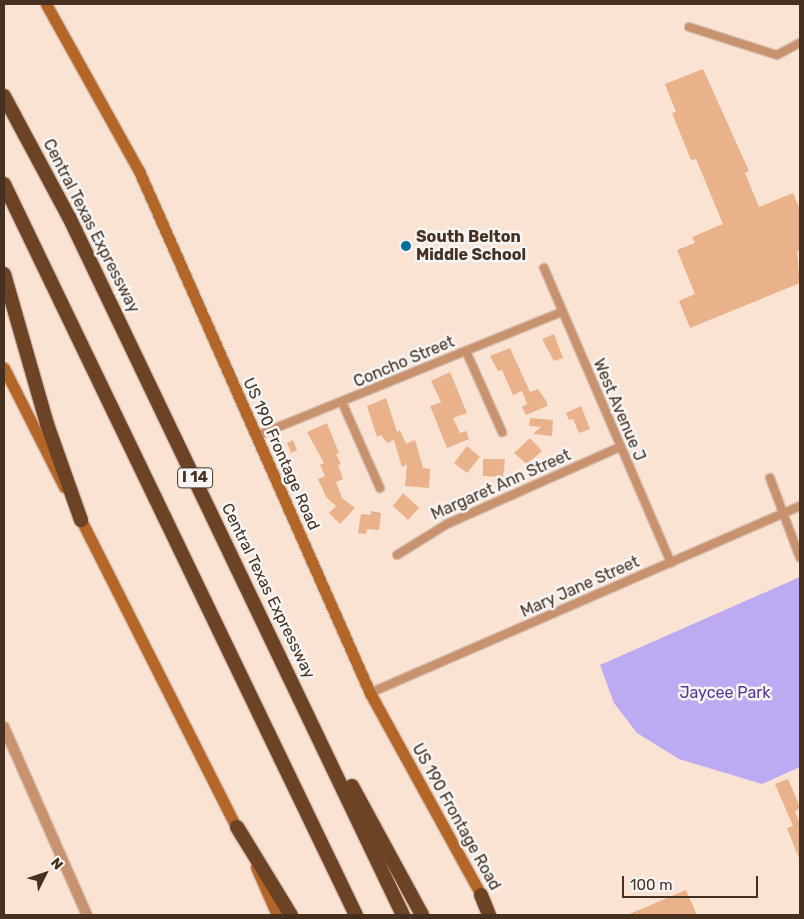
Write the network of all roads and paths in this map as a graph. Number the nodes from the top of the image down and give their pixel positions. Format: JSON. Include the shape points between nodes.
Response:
{"nodes":[{"id":1,"x":46,"y":4,"type":"edge"},
{"id":2,"x":689,"y":27,"type":"dead end"},
{"id":3,"x":800,"y":43,"type":"edge"},
{"id":4,"x":4,"y":96,"type":"edge"},
{"id":5,"x":4,"y":184,"type":"edge"},
{"id":6,"x":544,"y":268,"type":"dead end"},
{"id":7,"x":4,"y":274,"type":"edge"},
{"id":8,"x":562,"y":312,"type":"junction"},
{"id":9,"x":466,"y":350,"type":"junction"},
{"id":10,"x":4,"y":368,"type":"edge"},
{"id":11,"x":342,"y":402,"type":"junction"},
{"id":12,"x":502,"y":432,"type":"dead end"},
{"id":13,"x":256,"y":436,"type":"junction"},
{"id":14,"x":620,"y":447,"type":"junction"},
{"id":15,"x":770,"y":478,"type":"dead end"},
{"id":16,"x":380,"y":488,"type":"dead end"},
{"id":17,"x":800,"y":506,"type":"edge"},
{"id":18,"x":782,"y":514,"type":"junction"},
{"id":19,"x":81,"y":520,"type":"junction"},
{"id":20,"x":397,"y":555,"type":"dead end"},
{"id":21,"x":800,"y":558,"type":"edge"},
{"id":22,"x":671,"y":563,"type":"junction"},
{"id":23,"x":282,"y":659,"type":"junction"},
{"id":24,"x":370,"y":694,"type":"junction"},
{"id":25,"x":4,"y":727,"type":"edge"},
{"id":26,"x":237,"y":828,"type":"junction"},
{"id":27,"x":481,"y":895,"type":"joint"},
{"id":28,"x":87,"y":915,"type":"edge"},
{"id":29,"x":277,"y":915,"type":"edge"},
{"id":30,"x":291,"y":915,"type":"edge"},
{"id":31,"x":356,"y":915,"type":"edge"},
{"id":32,"x":403,"y":915,"type":"edge"},
{"id":33,"x":422,"y":915,"type":"edge"},
{"id":34,"x":491,"y":915,"type":"edge"}],
"edges":[{"from":1,"to":13,"type":"main road","name":"US 190 Frontage Road","via":[[139,171]]},
{"from":2,"to":3,"type":"street","via":[[777,55]]},
{"from":4,"to":23,"type":"highway","name":"Central Texas Expressway","number":"I 14","via":[[69,217]]},
{"from":5,"to":31,"type":"highway","number":"I 14"},
{"from":6,"to":8,"type":"street","name":"West Avenue J"},
{"from":7,"to":19,"type":"highway","via":[[47,424]]},
{"from":8,"to":9,"type":"street","name":"Concho Street"},
{"from":8,"to":14,"type":"street","name":"West Avenue J"},
{"from":9,"to":11,"type":"street","name":"Concho Street"},
{"from":9,"to":12,"type":"street"},
{"from":10,"to":19,"type":"main road"},
{"from":11,"to":13,"type":"street","name":"Concho Street"},
{"from":11,"to":16,"type":"street"},
{"from":13,"to":24,"type":"main road","name":"US 190 Frontage Road"},
{"from":14,"to":20,"type":"street","name":"Margaret Ann Street","via":[[447,524]]},
{"from":14,"to":22,"type":"street","name":"West Avenue J"},
{"from":15,"to":18,"type":"street"},
{"from":17,"to":18,"type":"street","name":"Mary Jane Street"},
{"from":18,"to":21,"type":"street"},
{"from":18,"to":22,"type":"street","name":"Mary Jane Street"},
{"from":19,"to":26,"type":"main road"},
{"from":22,"to":24,"type":"street","name":"Mary Jane Street"},
{"from":23,"to":32,"type":"highway","name":"Central Texas Expressway","number":"I 14"},
{"from":23,"to":33,"type":"highway"},
{"from":24,"to":27,"type":"main road","name":"US 190 Frontage Road"},
{"from":25,"to":28,"type":"street"},
{"from":26,"to":29,"type":"main road"},
{"from":26,"to":30,"type":"highway"},
{"from":27,"to":34,"type":"highway"}]}
